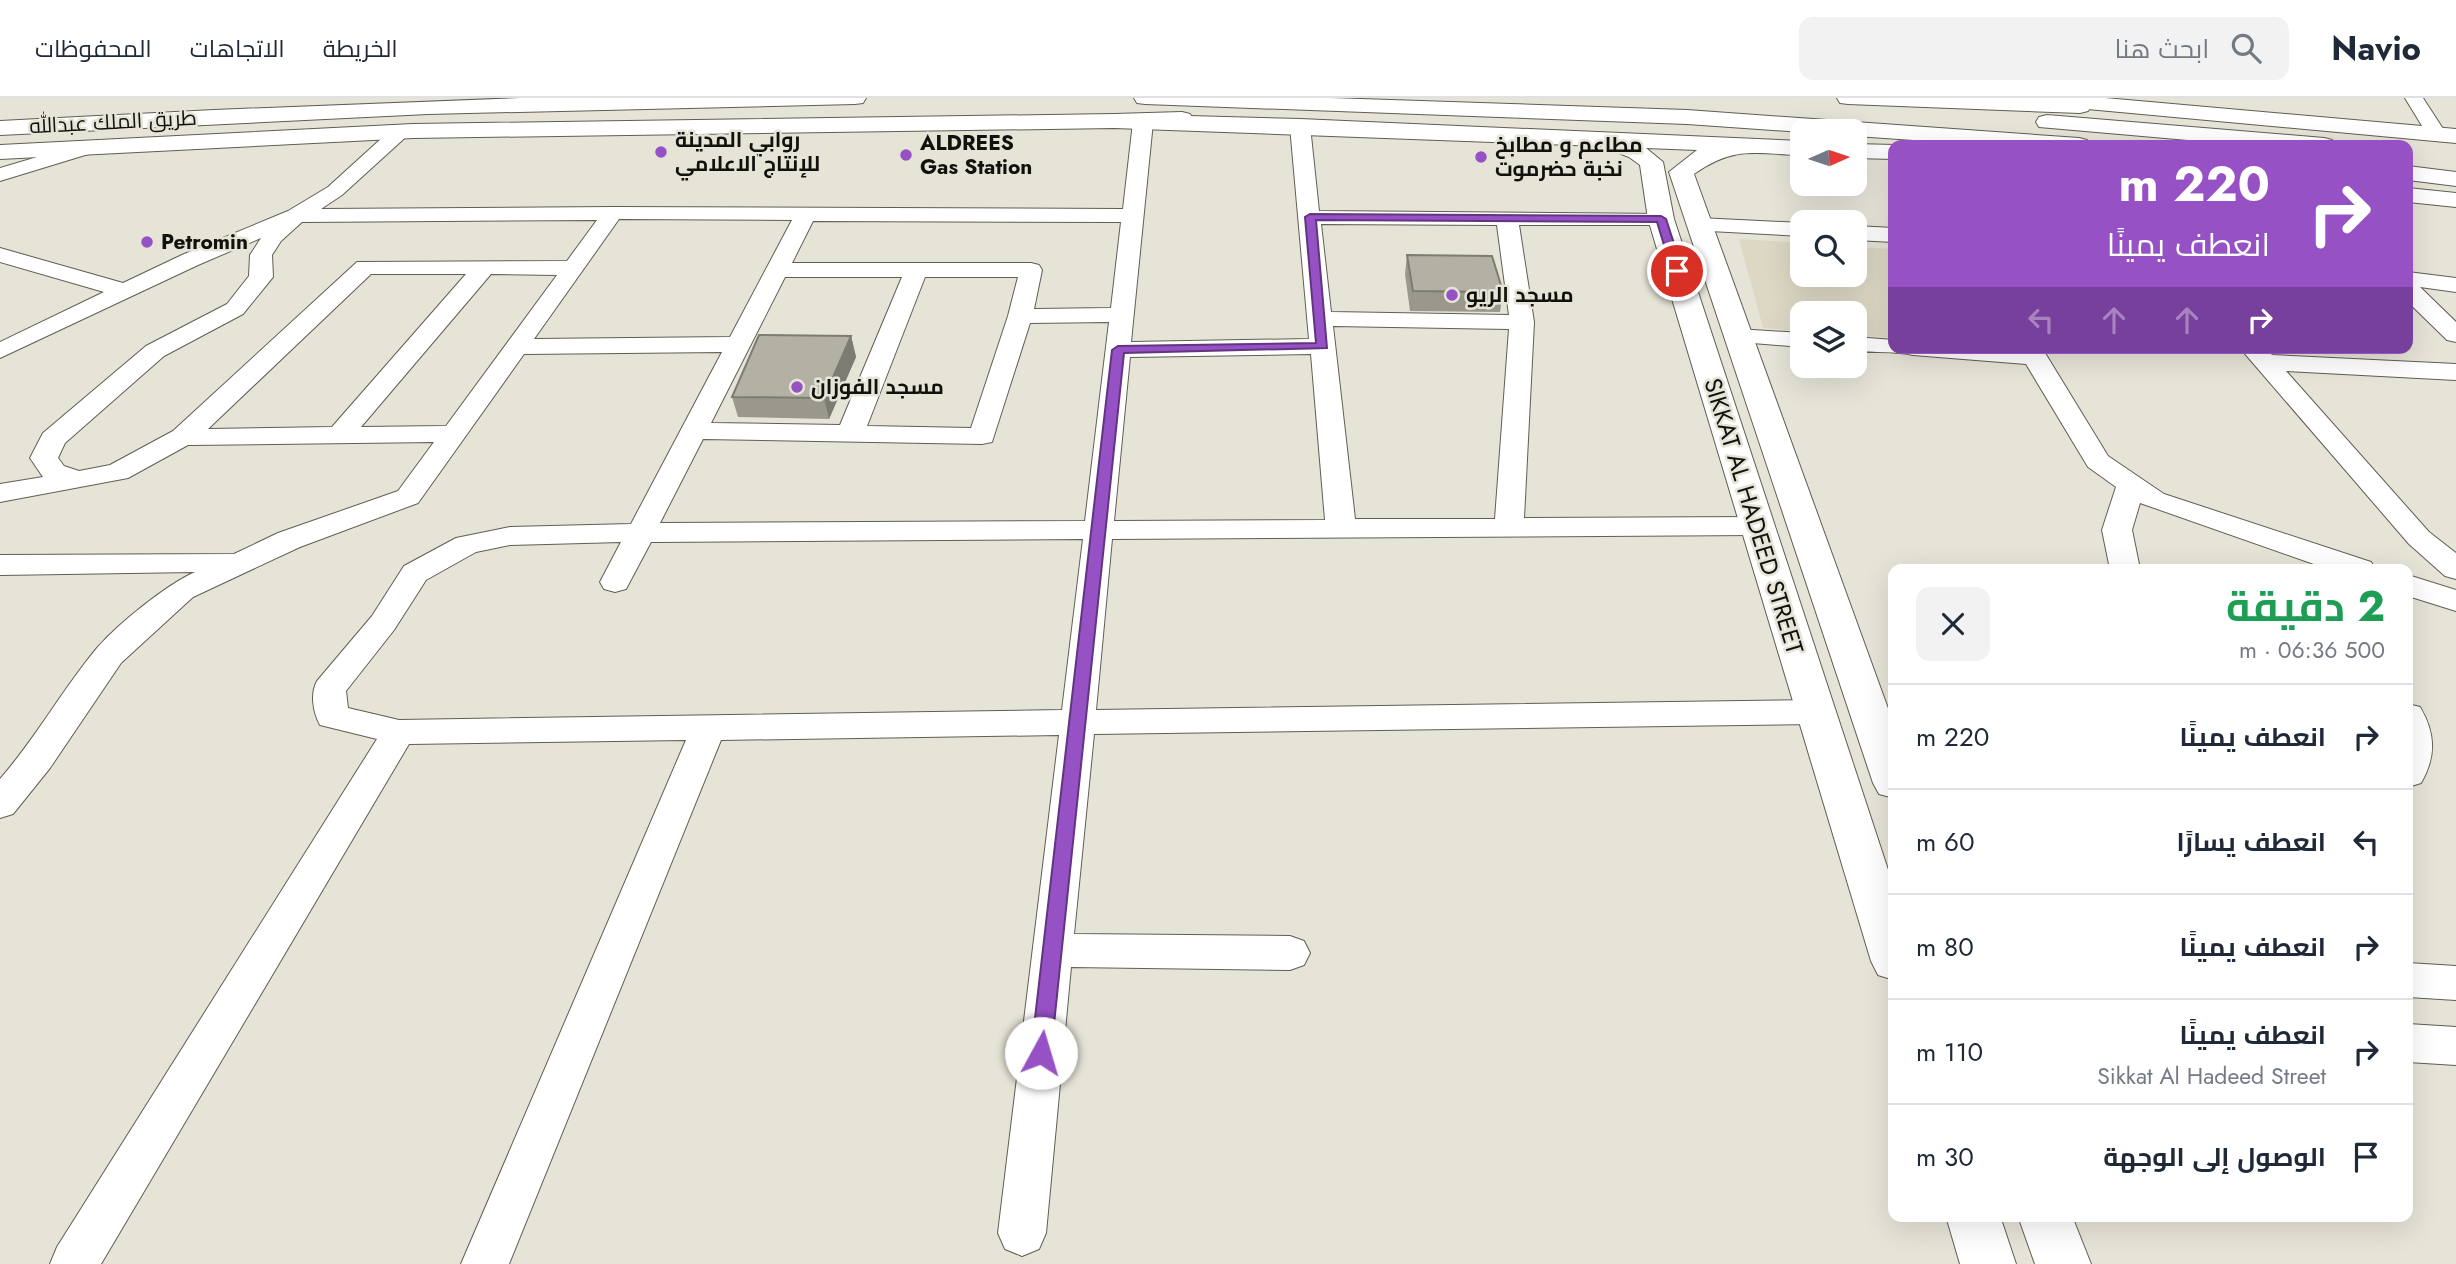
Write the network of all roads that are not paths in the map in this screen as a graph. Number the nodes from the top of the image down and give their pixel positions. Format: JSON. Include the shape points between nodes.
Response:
{"nodes":[{"id":1,"x":174,"y":98,"type":"edge"},
{"id":2,"x":855,"y":98,"type":"edge"},
{"id":3,"x":2033,"y":98,"type":"edge"},
{"id":4,"x":2414,"y":98,"type":"edge"},
{"id":5,"x":2059,"y":99,"type":"edge"},
{"id":6,"x":1839,"y":101,"type":"edge"},
{"id":7,"x":2135,"y":107,"type":"junction"},
{"id":8,"x":0,"y":108,"type":"edge"},
{"id":9,"x":1459,"y":108,"type":"junction"},
{"id":10,"x":1134,"y":114,"type":"edge"},
{"id":11,"x":1687,"y":117,"type":"junction"},
{"id":12,"x":1300,"y":126,"type":"junction"},
{"id":13,"x":0,"y":128,"type":"edge"},
{"id":14,"x":1790,"y":128,"type":"edge"},
{"id":15,"x":401,"y":131,"type":"junction"},
{"id":16,"x":2447,"y":135,"type":"edge"},
{"id":17,"x":1559,"y":136,"type":"junction"},
{"id":18,"x":1867,"y":136,"type":"edge"},
{"id":19,"x":1904,"y":140,"type":"edge"},
{"id":20,"x":2009,"y":140,"type":"edge"},
{"id":21,"x":2269,"y":140,"type":"edge"},
{"id":22,"x":1742,"y":145,"type":"junction"},
{"id":23,"x":1790,"y":147,"type":"edge"},
{"id":24,"x":88,"y":148,"type":"junction"},
{"id":25,"x":1867,"y":151,"type":"edge"},
{"id":26,"x":0,"y":152,"type":"edge"},
{"id":27,"x":1888,"y":152,"type":"edge"},
{"id":28,"x":2413,"y":156,"type":"edge"},
{"id":29,"x":2456,"y":160,"type":"edge"},
{"id":30,"x":1668,"y":171,"type":"junction"},
{"id":31,"x":2413,"y":174,"type":"edge"},
{"id":32,"x":0,"y":175,"type":"edge"},
{"id":33,"x":2456,"y":179,"type":"edge"},
{"id":34,"x":2413,"y":196,"type":"edge"},
{"id":35,"x":2456,"y":200,"type":"edge"},
{"id":36,"x":613,"y":213,"type":"junction"},
{"id":37,"x":806,"y":214,"type":"junction"},
{"id":38,"x":296,"y":216,"type":"junction"},
{"id":39,"x":1133,"y":216,"type":"junction"},
{"id":40,"x":1310,"y":217,"type":"junction"},
{"id":41,"x":1507,"y":219,"type":"junction"},
{"id":42,"x":1661,"y":219,"type":"junction"},
{"id":43,"x":1699,"y":225,"type":"junction"},
{"id":44,"x":1790,"y":229,"type":"edge"},
{"id":45,"x":1867,"y":234,"type":"edge"},
{"id":46,"x":1888,"y":235,"type":"edge"},
{"id":47,"x":0,"y":255,"type":"edge"},
{"id":48,"x":485,"y":267,"type":"junction"},
{"id":49,"x":574,"y":268,"type":"junction"},
{"id":50,"x":777,"y":270,"type":"junction"},
{"id":51,"x":916,"y":270,"type":"junction"},
{"id":52,"x":2413,"y":280,"type":"edge"},
{"id":53,"x":2456,"y":285,"type":"edge"},
{"id":54,"x":126,"y":291,"type":"junction"},
{"id":55,"x":2413,"y":294,"type":"edge"},
{"id":56,"x":1122,"y":315,"type":"junction"},
{"id":57,"x":1020,"y":316,"type":"junction"},
{"id":58,"x":1321,"y":319,"type":"junction"},
{"id":59,"x":1522,"y":323,"type":"junction"},
{"id":60,"x":2456,"y":335,"type":"edge"},
{"id":61,"x":1737,"y":336,"type":"junction"},
{"id":62,"x":1790,"y":339,"type":"edge"},
{"id":63,"x":739,"y":344,"type":"junction"},
{"id":64,"x":1867,"y":345,"type":"edge"},
{"id":65,"x":1322,"y":346,"type":"junction"},
{"id":66,"x":516,"y":347,"type":"junction"},
{"id":67,"x":1888,"y":347,"type":"edge"},
{"id":68,"x":1118,"y":350,"type":"junction"},
{"id":69,"x":0,"y":351,"type":"edge"},
{"id":70,"x":2033,"y":354,"type":"edge"},
{"id":71,"x":2259,"y":355,"type":"edge"},
{"id":72,"x":2456,"y":372,"type":"edge"},
{"id":73,"x":695,"y":431,"type":"junction"},
{"id":74,"x":453,"y":433,"type":"junction"},
{"id":75,"x":850,"y":433,"type":"junction"},
{"id":76,"x":340,"y":435,"type":"junction"},
{"id":77,"x":183,"y":437,"type":"junction"},
{"id":78,"x":77,"y":479,"type":"junction"},
{"id":79,"x":2131,"y":484,"type":"junction"},
{"id":80,"x":0,"y":493,"type":"edge"},
{"id":81,"x":1758,"y":526,"type":"junction"},
{"id":82,"x":1509,"y":528,"type":"junction"},
{"id":83,"x":1341,"y":529,"type":"junction"},
{"id":84,"x":1098,"y":531,"type":"junction"},
{"id":85,"x":640,"y":534,"type":"junction"},
{"id":86,"x":242,"y":562,"type":"junction"},
{"id":87,"x":2124,"y":564,"type":"edge"},
{"id":88,"x":2345,"y":564,"type":"edge"},
{"id":89,"x":0,"y":565,"type":"edge"},
{"id":90,"x":2456,"y":569,"type":"edge"},
{"id":91,"x":615,"y":582,"type":"dead end"},
{"id":92,"x":2413,"y":587,"type":"edge"},
{"id":93,"x":2456,"y":601,"type":"edge"},
{"id":94,"x":1815,"y":712,"type":"junction"},
{"id":95,"x":1077,"y":722,"type":"junction"},
{"id":96,"x":709,"y":727,"type":"junction"},
{"id":97,"x":2413,"y":731,"type":"edge"},
{"id":98,"x":399,"y":732,"type":"junction"},
{"id":99,"x":1888,"y":766,"type":"edge"},
{"id":100,"x":2413,"y":767,"type":"edge"},
{"id":101,"x":14,"y":769,"type":"edge"},
{"id":102,"x":0,"y":804,"type":"edge"},
{"id":103,"x":1888,"y":942,"type":"edge"},
{"id":104,"x":1052,"y":950,"type":"junction"},
{"id":105,"x":1290,"y":953,"type":"dead end"},
{"id":106,"x":2413,"y":980,"type":"edge"},
{"id":107,"x":2456,"y":983,"type":"edge"},
{"id":108,"x":2413,"y":1043,"type":"edge"},
{"id":109,"x":2456,"y":1046,"type":"edge"},
{"id":110,"x":1975,"y":1222,"type":"edge"},
{"id":111,"x":2047,"y":1222,"type":"edge"},
{"id":112,"x":1022,"y":1233,"type":"dead end"},
{"id":113,"x":74,"y":1264,"type":"edge"},
{"id":114,"x":485,"y":1264,"type":"edge"},
{"id":115,"x":1988,"y":1264,"type":"edge"},
{"id":116,"x":2063,"y":1264,"type":"edge"}],
"edges":[{"from":1,"to":8,"type":"main road","name":"طريق الملك عبدالله"},
{"from":2,"to":13,"type":"main road","name":"طريق الملك عبدالله","via":[[374,108]]},
{"from":3,"to":5,"type":"main road"},
{"from":4,"to":16,"type":"street"},
{"from":5,"to":7,"type":"main road"},
{"from":6,"to":7,"type":"main road"},
{"from":6,"to":21,"type":"main road"},
{"from":7,"to":16,"type":"main road"},
{"from":9,"to":10,"type":"main road"},
{"from":9,"to":10,"type":"main road"},
{"from":9,"to":11,"type":"main road"},
{"from":10,"to":12,"type":"main road"},
{"from":10,"to":15,"type":"main road"},
{"from":10,"to":39,"type":"street"},
{"from":11,"to":14,"type":"main road"},
{"from":11,"to":20,"type":"main road"},
{"from":12,"to":17,"type":"main road"},
{"from":12,"to":40,"type":"street"},
{"from":15,"to":24,"type":"main road"},
{"from":15,"to":38,"type":"street","via":[[335,191]]},
{"from":17,"to":22,"type":"main road"},
{"from":17,"to":30,"type":"main road","via":[[1616,145]]},
{"from":18,"to":19,"type":"main road"},
{"from":22,"to":23,"type":"main road"},
{"from":22,"to":30,"type":"main road","via":[[1708,152]]},
{"from":24,"to":26,"type":"main road"},
{"from":24,"to":32,"type":"street"},
{"from":25,"to":27,"type":"main road"},
{"from":28,"to":29,"type":"main road"},
{"from":30,"to":42,"type":"main road","name":"SIKKAT AL HADEED STREET"},
{"from":30,"to":43,"type":"main road","name":"SIKKAT AL HADEED STREET"},
{"from":31,"to":33,"type":"main road"},
{"from":34,"to":35,"type":"main road"},
{"from":36,"to":37,"type":"street"},
{"from":36,"to":38,"type":"street"},
{"from":36,"to":49,"type":"street"},
{"from":37,"to":39,"type":"street"},
{"from":37,"to":50,"type":"street"},
{"from":38,"to":54,"type":"street"},
{"from":38,"to":78,"type":"street","via":[[261,255],[261,277],[235,309],[155,351],[53,439],[44,458],[54,472]]},
{"from":39,"to":56,"type":"street"},
{"from":40,"to":41,"type":"street"},
{"from":40,"to":58,"type":"street"},
{"from":41,"to":42,"type":"street"},
{"from":41,"to":59,"type":"street"},
{"from":42,"to":81,"type":"main road","name":"SIKKAT AL HADEED STREET"},
{"from":43,"to":44,"type":"street"},
{"from":43,"to":61,"type":"main road","name":"SIKKAT AL HADEED STREET"},
{"from":45,"to":46,"type":"street"},
{"from":47,"to":54,"type":"street"},
{"from":48,"to":49,"type":"street"},
{"from":48,"to":76,"type":"street"},
{"from":48,"to":77,"type":"street","via":[[365,267]]},
{"from":49,"to":66,"type":"street"},
{"from":50,"to":51,"type":"street"},
{"from":50,"to":63,"type":"street"},
{"from":51,"to":57,"type":"street","via":[[1031,270]]},
{"from":51,"to":75,"type":"street"},
{"from":52,"to":53,"type":"street"},
{"from":54,"to":69,"type":"street"},
{"from":55,"to":60,"type":"street"},
{"from":56,"to":57,"type":"street"},
{"from":56,"to":68,"type":"street"},
{"from":57,"to":75,"type":"street","via":[[982,436]]},
{"from":58,"to":59,"type":"street"},
{"from":58,"to":65,"type":"street"},
{"from":59,"to":82,"type":"street"},
{"from":61,"to":62,"type":"street"},
{"from":61,"to":99,"type":"main road","name":"SIKKAT AL HADEED STREET"},
{"from":63,"to":66,"type":"street"},
{"from":63,"to":73,"type":"street"},
{"from":64,"to":67,"type":"street"},
{"from":65,"to":68,"type":"street"},
{"from":65,"to":83,"type":"street"},
{"from":66,"to":74,"type":"street"},
{"from":68,"to":84,"type":"street"},
{"from":70,"to":79,"type":"street","via":[[2098,461]]},
{"from":71,"to":72,"type":"street"},
{"from":71,"to":90,"type":"street","via":[[2419,538]]},
{"from":73,"to":75,"type":"street"},
{"from":73,"to":85,"type":"street"},
{"from":74,"to":76,"type":"street"},
{"from":74,"to":86,"type":"street","via":[[408,497]]},
{"from":76,"to":77,"type":"street"},
{"from":77,"to":78,"type":"street","via":[[118,471]]},
{"from":78,"to":80,"type":"street"},
{"from":79,"to":87,"type":"street","via":[[2117,530]]},
{"from":79,"to":88,"type":"street","via":[[2154,500]]},
{"from":81,"to":82,"type":"street"},
{"from":81,"to":94,"type":"main road","name":"SIKKAT AL HADEED STREET"},
{"from":82,"to":83,"type":"street"},
{"from":83,"to":84,"type":"street"},
{"from":84,"to":85,"type":"street"},
{"from":84,"to":95,"type":"street"},
{"from":85,"to":91,"type":"street"},
{"from":85,"to":98,"type":"street","via":[[510,536],[467,545],[415,573],[383,623],[329,689],[332,716]]},
{"from":86,"to":89,"type":"street"},
{"from":86,"to":101,"type":"street","via":[[182,590],[109,654]]},
{"from":92,"to":93,"type":"street"},
{"from":94,"to":95,"type":"street"},
{"from":94,"to":103,"type":"main road","name":"SIKKAT AL HADEED STREET"},
{"from":95,"to":96,"type":"street"},
{"from":95,"to":104,"type":"street"},
{"from":96,"to":98,"type":"street"},
{"from":96,"to":114,"type":"street"},
{"from":97,"to":100,"type":"street"},
{"from":98,"to":113,"type":"street"},
{"from":101,"to":102,"type":"street"},
{"from":104,"to":105,"type":"street"},
{"from":104,"to":112,"type":"street"},
{"from":106,"to":107,"type":"street"},
{"from":108,"to":109,"type":"street"},
{"from":110,"to":115,"type":"main road"},
{"from":111,"to":116,"type":"main road"}]}
